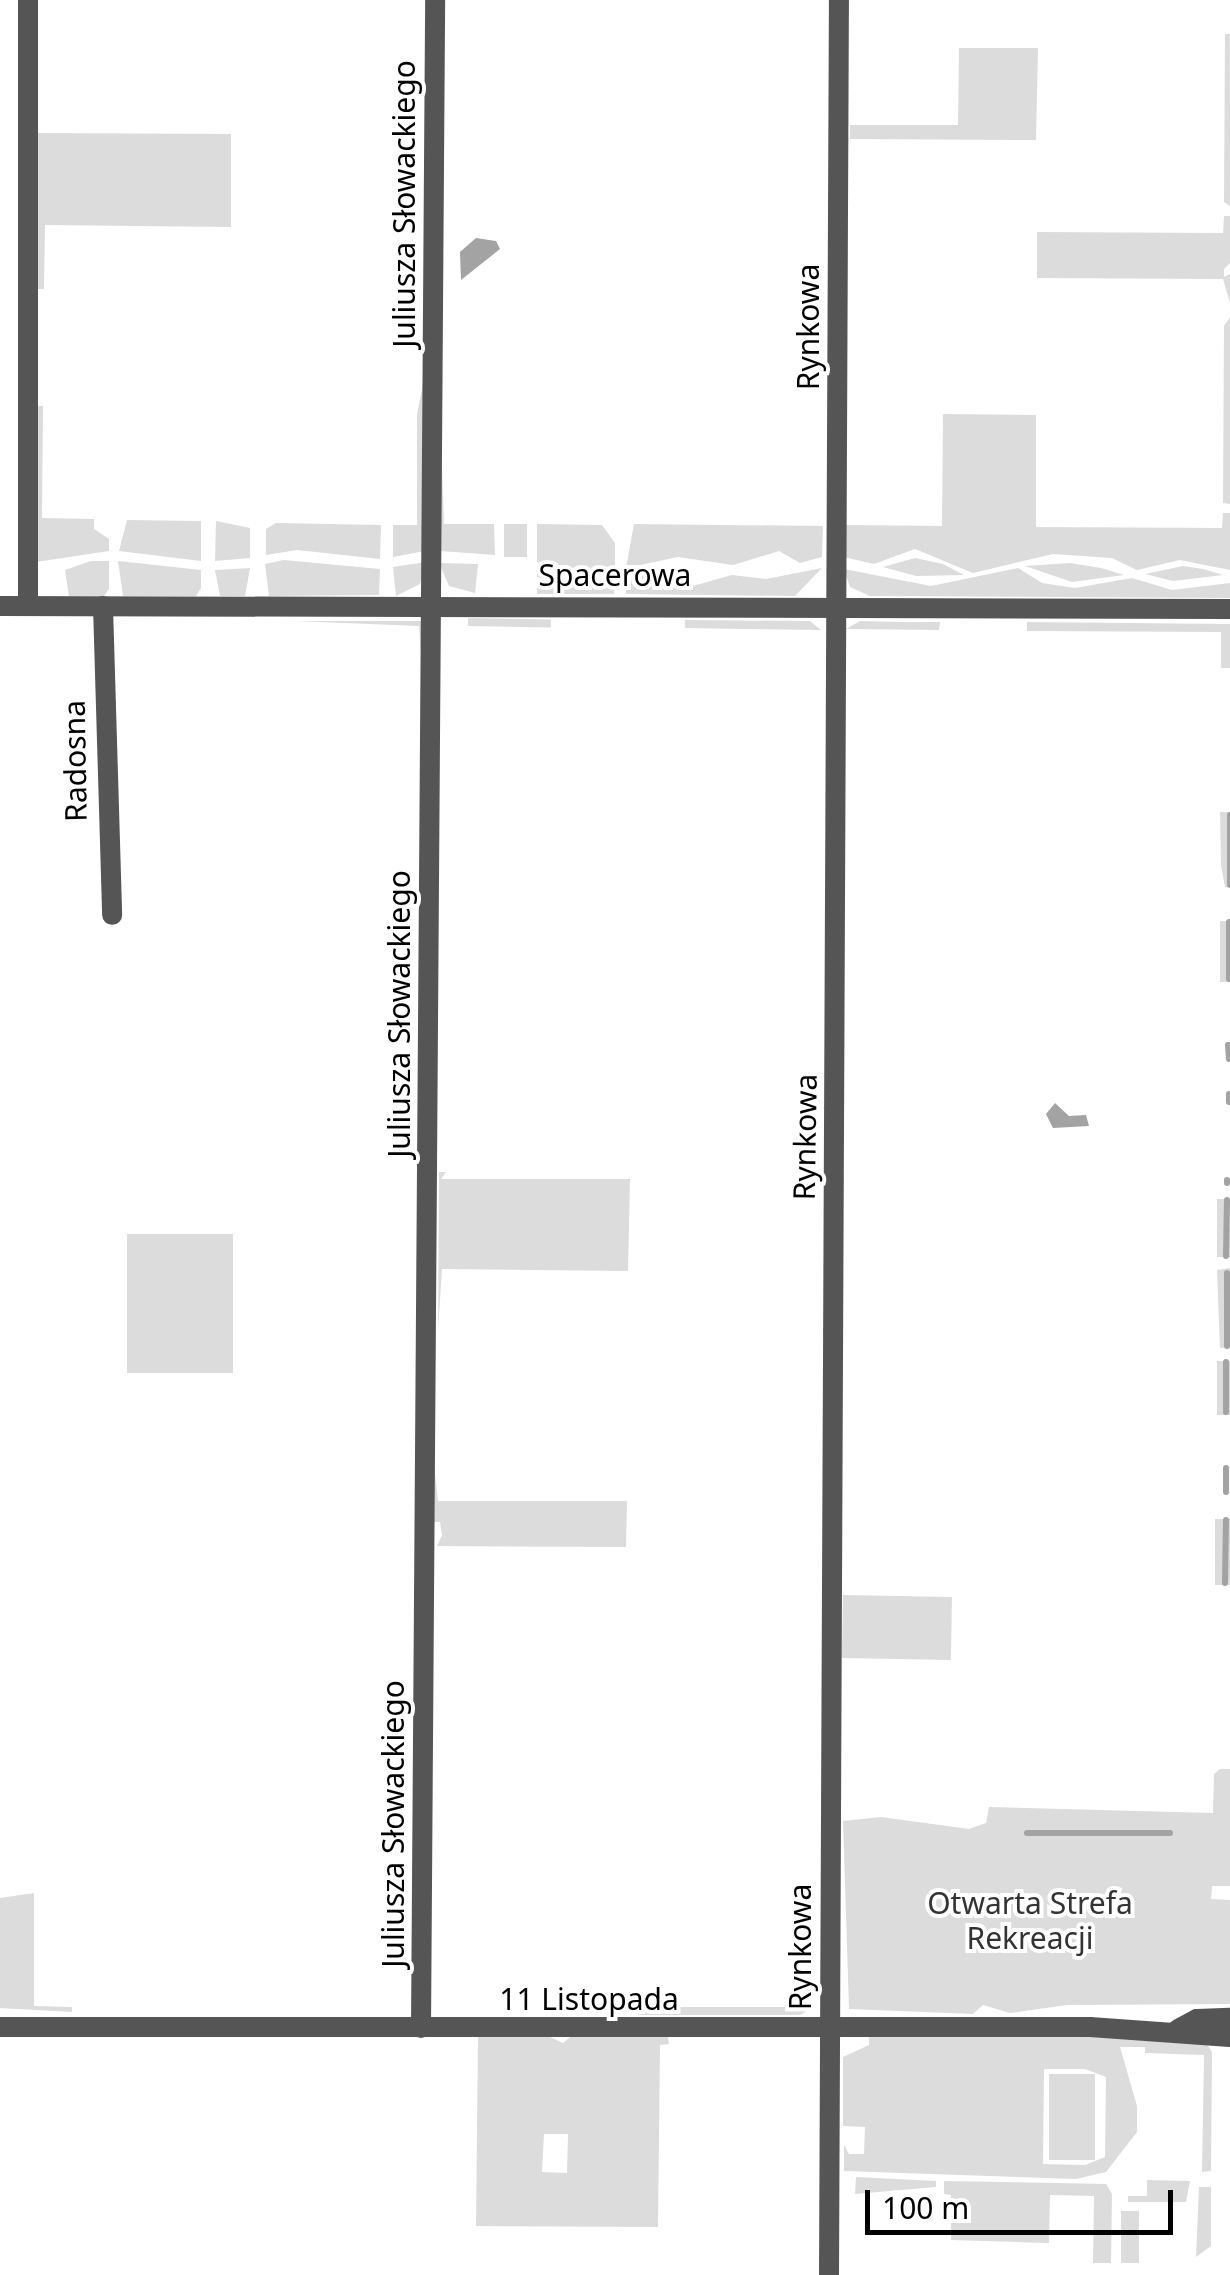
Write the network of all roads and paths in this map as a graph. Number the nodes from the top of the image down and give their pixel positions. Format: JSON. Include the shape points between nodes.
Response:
{"nodes":[{"id":1,"x":28,"y":0,"type":"edge"},
{"id":2,"x":435,"y":0,"type":"edge"},
{"id":3,"x":838,"y":0,"type":"edge"},
{"id":4,"x":432,"y":603,"type":"junction"},
{"id":5,"x":0,"y":606,"type":"edge"},
{"id":6,"x":28,"y":606,"type":"junction"},
{"id":7,"x":102,"y":606,"type":"junction"},
{"id":8,"x":836,"y":606,"type":"junction"},
{"id":9,"x":1230,"y":609,"type":"edge"},
{"id":10,"x":112,"y":915,"type":"dead end"},
{"id":11,"x":1230,"y":2018,"type":"edge"},
{"id":12,"x":0,"y":2027,"type":"edge"},
{"id":13,"x":421,"y":2028,"type":"junction"},
{"id":14,"x":1178,"y":2029,"type":"junction"},
{"id":15,"x":829,"y":2030,"type":"junction"},
{"id":16,"x":1230,"y":2037,"type":"edge"},
{"id":17,"x":830,"y":2275,"type":"edge"}],
"edges":[{"from":1,"to":6,"type":"street"},
{"from":2,"to":4,"type":"street","name":"Juliusza Słowackiego"},
{"from":3,"to":8,"type":"street","name":"Rynkowa"},
{"from":4,"to":7,"type":"street","name":"Spacerowa"},
{"from":4,"to":8,"type":"street","name":"Spacerowa"},
{"from":4,"to":13,"type":"street","name":"Juliusza Słowackiego"},
{"from":5,"to":6,"type":"street","name":"Spacerowa"},
{"from":6,"to":7,"type":"street","name":"Spacerowa"},
{"from":7,"to":10,"type":"street","name":"Radosna"},
{"from":8,"to":9,"type":"street","name":"Spacerowa"},
{"from":8,"to":15,"type":"street","name":"Rynkowa"},
{"from":11,"to":14,"type":"street","name":"11 Listopada","via":[[1197,2018]]},
{"from":12,"to":13,"type":"street","name":"11 Listopada"},
{"from":13,"to":15,"type":"street","name":"11 Listopada"},
{"from":14,"to":15,"type":"street","name":"11 Listopada"},
{"from":14,"to":16,"type":"street","name":"11 Listopada"},
{"from":15,"to":17,"type":"street","name":"Rynkowa"}]}
